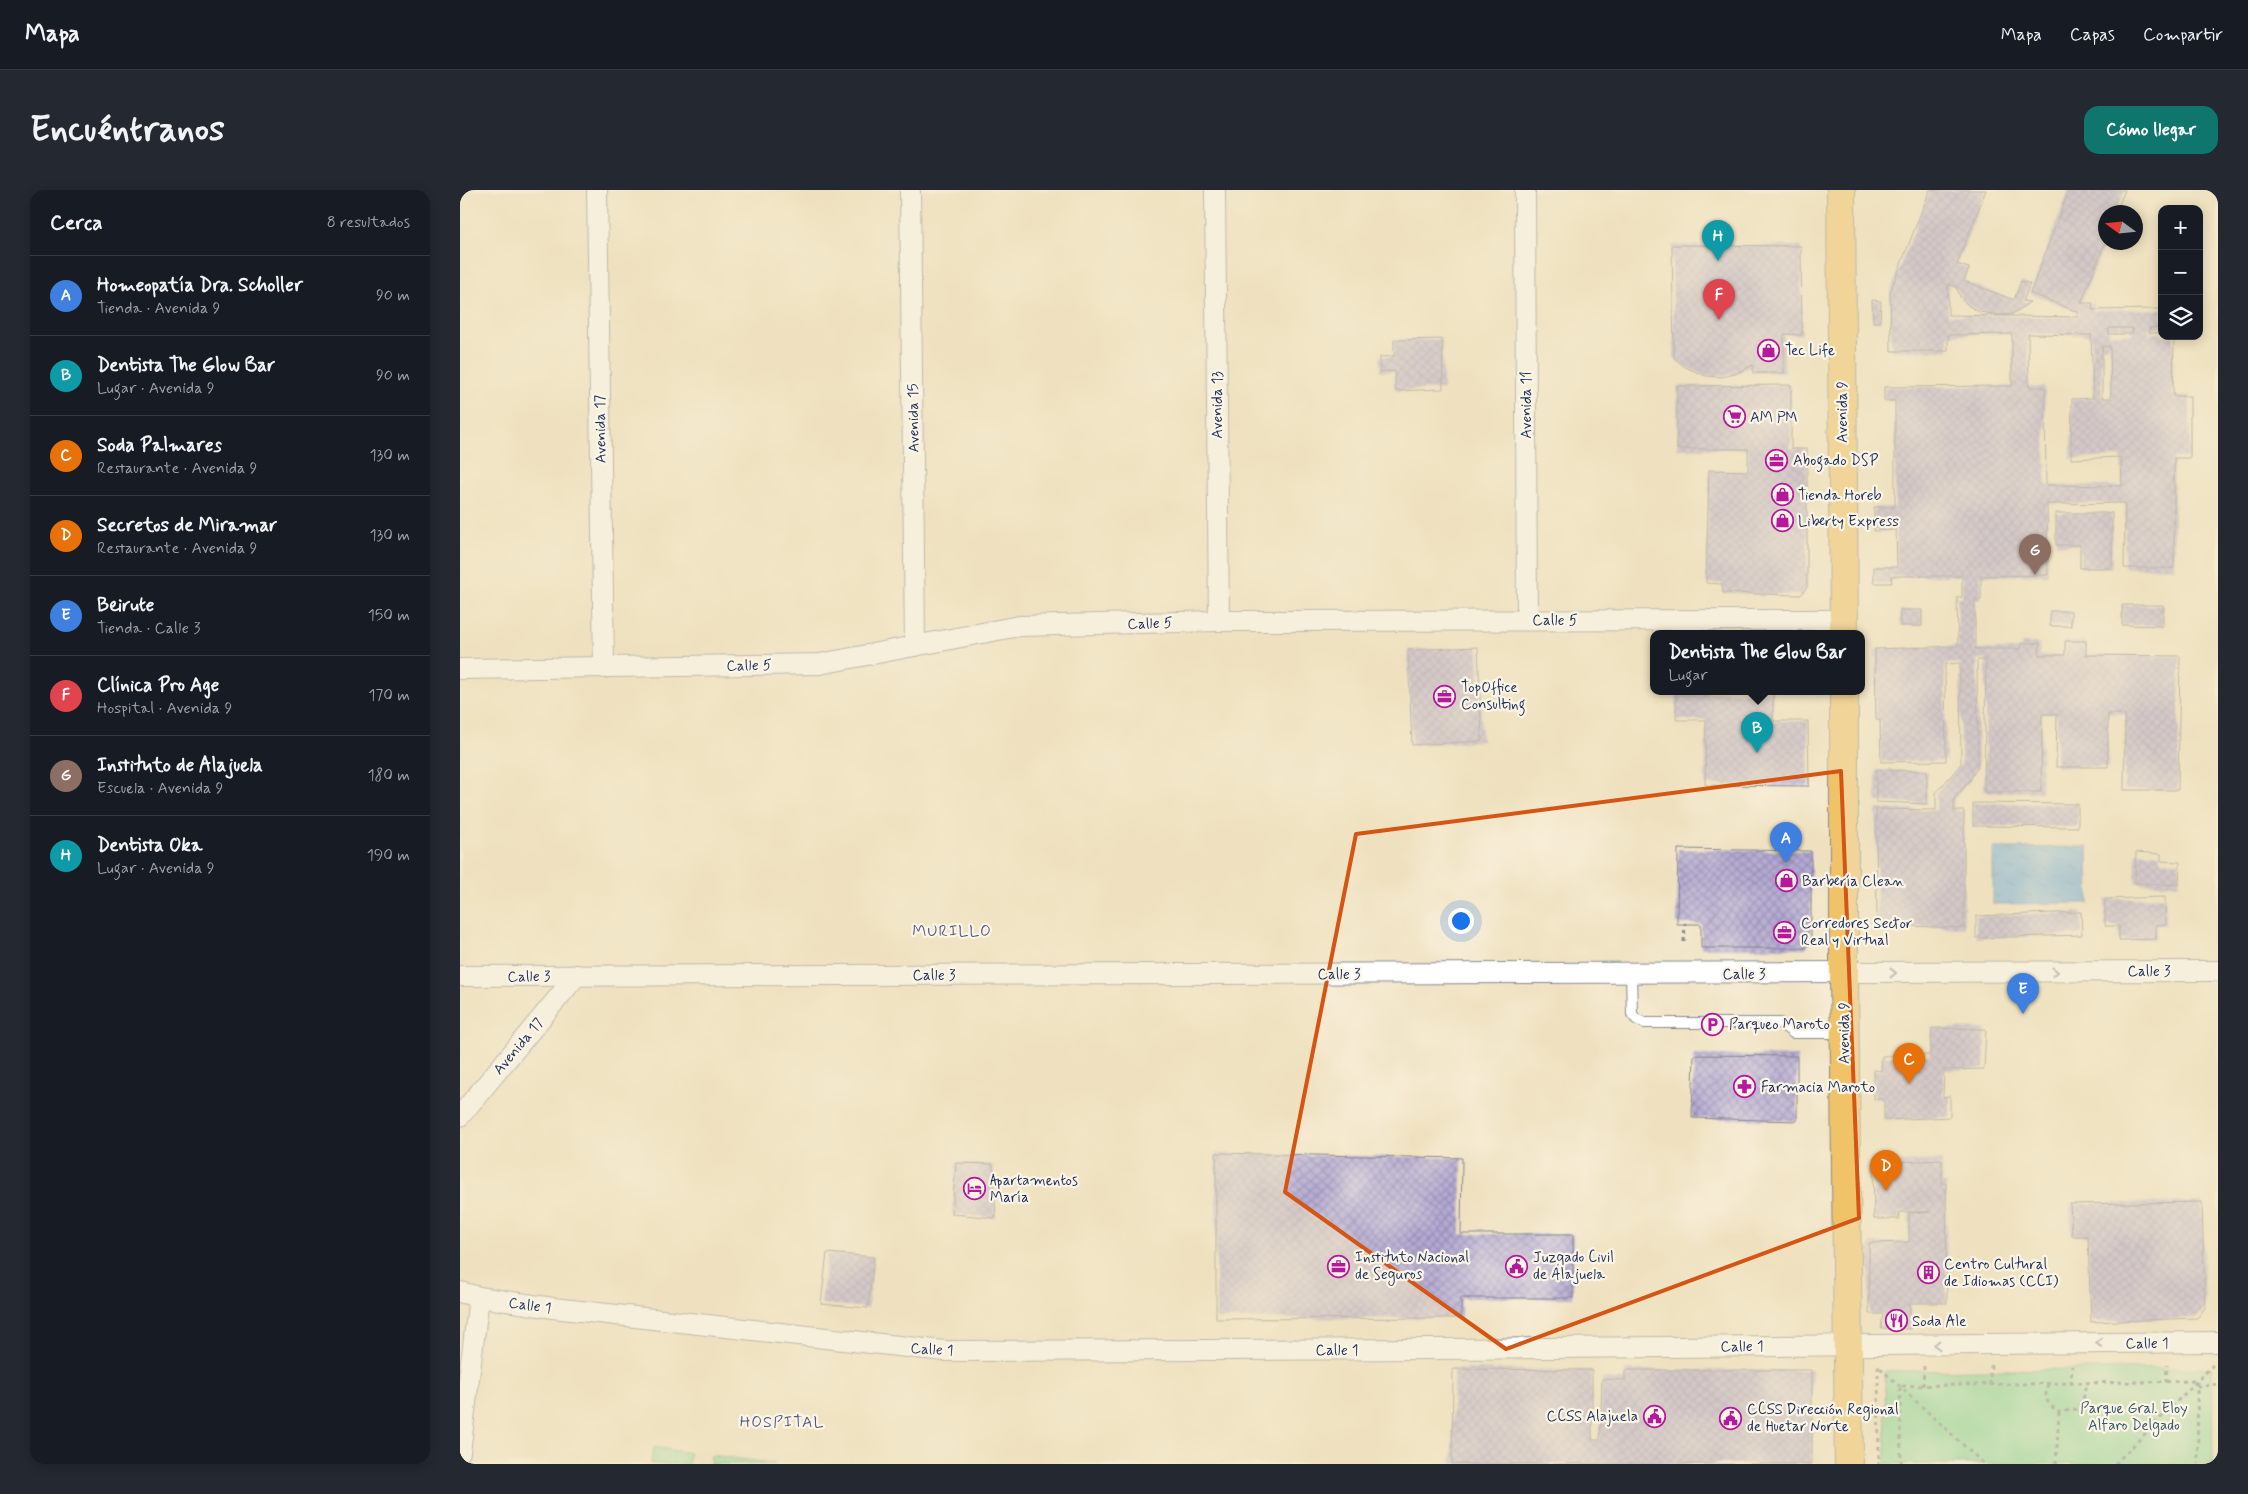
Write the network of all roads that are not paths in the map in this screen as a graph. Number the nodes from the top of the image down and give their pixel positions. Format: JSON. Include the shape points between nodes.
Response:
{"nodes":[{"id":1,"x":597,"y":190,"type":"edge"},
{"id":2,"x":910,"y":190,"type":"edge"},
{"id":3,"x":1215,"y":190,"type":"edge"},
{"id":4,"x":1525,"y":190,"type":"edge"},
{"id":5,"x":1840,"y":190,"type":"edge"},
{"id":6,"x":1219,"y":620,"type":"junction"},
{"id":7,"x":1527,"y":620,"type":"junction"},
{"id":8,"x":1844,"y":627,"type":"edge"},
{"id":9,"x":915,"y":646,"type":"junction"},
{"id":10,"x":604,"y":668,"type":"junction"},
{"id":11,"x":460,"y":669,"type":"edge"},
{"id":12,"x":1844,"y":695,"type":"edge"},
{"id":13,"x":2218,"y":971,"type":"edge"},
{"id":14,"x":1844,"y":973,"type":"junction"},
{"id":15,"x":1630,"y":974,"type":"junction"},
{"id":16,"x":577,"y":975,"type":"junction"},
{"id":17,"x":460,"y":976,"type":"edge"},
{"id":18,"x":1844,"y":1033,"type":"junction"},
{"id":19,"x":460,"y":1116,"type":"edge"},
{"id":20,"x":470,"y":1295,"type":"edge"},
{"id":21,"x":2218,"y":1342,"type":"edge"},
{"id":22,"x":1848,"y":1345,"type":"junction"},
{"id":23,"x":460,"y":1452,"type":"edge"},
{"id":24,"x":1849,"y":1464,"type":"edge"}],
"edges":[{"from":1,"to":10,"type":"street","name":"Avenida 17"},
{"from":2,"to":9,"type":"street","name":"Avenida 15"},
{"from":3,"to":6,"type":"street","name":"Avenida 13"},
{"from":4,"to":7,"type":"street","name":"Avenida 11"},
{"from":5,"to":8,"type":"main road","name":"Avenida 9"},
{"from":6,"to":7,"type":"street","name":"Calle 5"},
{"from":6,"to":9,"type":"street","name":"Calle 5","via":[[1020,626]]},
{"from":7,"to":8,"type":"street","name":"Calle 5"},
{"from":9,"to":10,"type":"street","name":"Calle 5","via":[[820,664]]},
{"from":10,"to":11,"type":"street","name":"Calle 5"},
{"from":12,"to":14,"type":"main road","name":"Avenida 9"},
{"from":14,"to":13,"type":"street","name":"Calle 3","one_way":true},
{"from":14,"to":15,"type":"street","name":"Calle 3"},
{"from":14,"to":18,"type":"main road","name":"Avenida 9"},
{"from":15,"to":16,"type":"street","name":"Calle 3"},
{"from":15,"to":18,"type":"lane","via":[[1632,1014],[1644,1022],[1780,1023],[1793,1033]]},
{"from":16,"to":17,"type":"street","name":"Calle 3"},
{"from":16,"to":19,"type":"street","name":"Avenida 17"},
{"from":18,"to":22,"type":"main road","name":"Avenida 9"},
{"from":20,"to":22,"type":"street","name":"Calle 1","via":[[562,1309],[944,1351]]},
{"from":20,"to":23,"type":"street"},
{"from":21,"to":22,"type":"street","name":"Calle 1","one_way":true},
{"from":22,"to":24,"type":"main road","name":"Avenida 9"}]}
